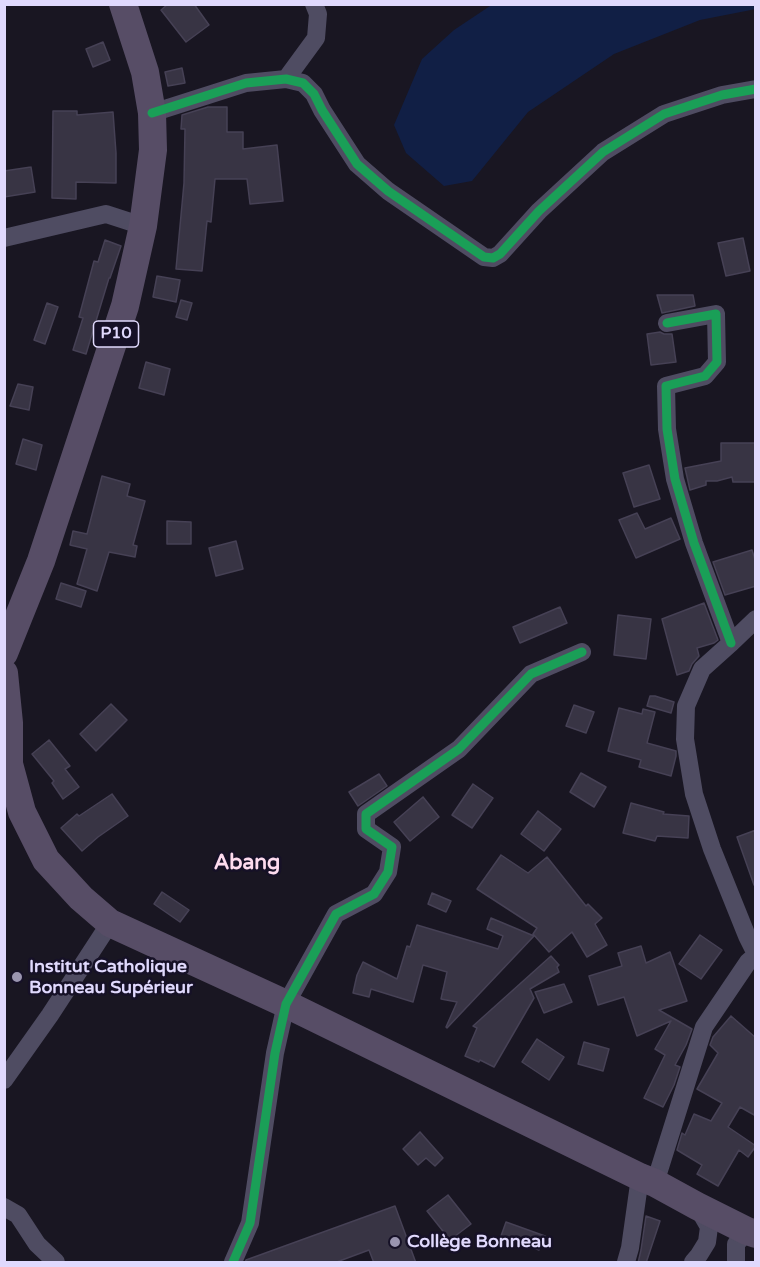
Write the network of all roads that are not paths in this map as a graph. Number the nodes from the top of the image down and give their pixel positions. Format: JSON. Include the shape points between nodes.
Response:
{"nodes":[{"id":1,"x":123,"y":4,"type":"edge"},
{"id":2,"x":314,"y":4,"type":"edge"},
{"id":3,"x":286,"y":79,"type":"junction"},
{"id":4,"x":756,"y":89,"type":"edge"},
{"id":5,"x":152,"y":113,"type":"junction"},
{"id":6,"x":143,"y":226,"type":"junction"},
{"id":7,"x":4,"y":238,"type":"edge"},
{"id":8,"x":667,"y":323,"type":"dead end"},
{"id":9,"x":756,"y":619,"type":"edge"},
{"id":10,"x":731,"y":643,"type":"junction"},
{"id":11,"x":582,"y":652,"type":"dead end"},
{"id":12,"x":4,"y":653,"type":"edge"},
{"id":13,"x":4,"y":674,"type":"edge"},
{"id":14,"x":110,"y":923,"type":"junction"},
{"id":15,"x":756,"y":954,"type":"edge"},
{"id":16,"x":286,"y":1004,"type":"junction"},
{"id":17,"x":4,"y":1080,"type":"edge"},
{"id":18,"x":648,"y":1180,"type":"junction"},
{"id":19,"x":697,"y":1206,"type":"junction"},
{"id":20,"x":4,"y":1208,"type":"edge"},
{"id":21,"x":751,"y":1233,"type":"edge"},
{"id":22,"x":56,"y":1263,"type":"edge"},
{"id":23,"x":233,"y":1263,"type":"edge"},
{"id":24,"x":626,"y":1263,"type":"edge"},
{"id":25,"x":693,"y":1263,"type":"edge"},
{"id":26,"x":736,"y":1263,"type":"edge"}],
"edges":[{"from":1,"to":5,"type":"main road","number":"P10","via":[[145,72]]},
{"from":2,"to":3,"type":"street","via":[[318,14],[316,38]]},
{"from":3,"to":4,"type":"street","via":[[303,83],[314,93],[357,164],[388,191],[484,257],[493,258],[603,152],[664,114],[722,95]]},
{"from":3,"to":5,"type":"street","via":[[246,83]]},
{"from":5,"to":6,"type":"main road","number":"P10","via":[[153,150]]},
{"from":6,"to":7,"type":"street","via":[[106,214]]},
{"from":6,"to":12,"type":"main road","number":"P10","via":[[122,318],[41,561]]},
{"from":8,"to":10,"type":"street","via":[[716,314],[717,362],[705,376],[666,386],[667,429],[675,479],[694,543]]},
{"from":9,"to":10,"type":"street"},
{"from":10,"to":15,"type":"street","via":[[702,669],[686,706],[685,739],[694,794],[712,849]]},
{"from":11,"to":16,"type":"street","via":[[531,674],[459,749],[366,814],[366,829],[392,847],[388,872],[374,894],[336,914]]},
{"from":13,"to":14,"type":"main road","via":[[9,764],[22,812],[46,860]]},
{"from":14,"to":16,"type":"main road"},
{"from":14,"to":17,"type":"street"},
{"from":15,"to":18,"type":"street","via":[[704,1027]]},
{"from":16,"to":18,"type":"main road"},
{"from":16,"to":23,"type":"street","via":[[250,1223]]},
{"from":18,"to":19,"type":"main road"},
{"from":18,"to":24,"type":"street"},
{"from":19,"to":21,"type":"main road"},
{"from":19,"to":25,"type":"street","via":[[709,1227],[706,1242]]},
{"from":20,"to":22,"type":"street","via":[[18,1215]]},
{"from":21,"to":26,"type":"street","via":[[736,1244]]}]}
